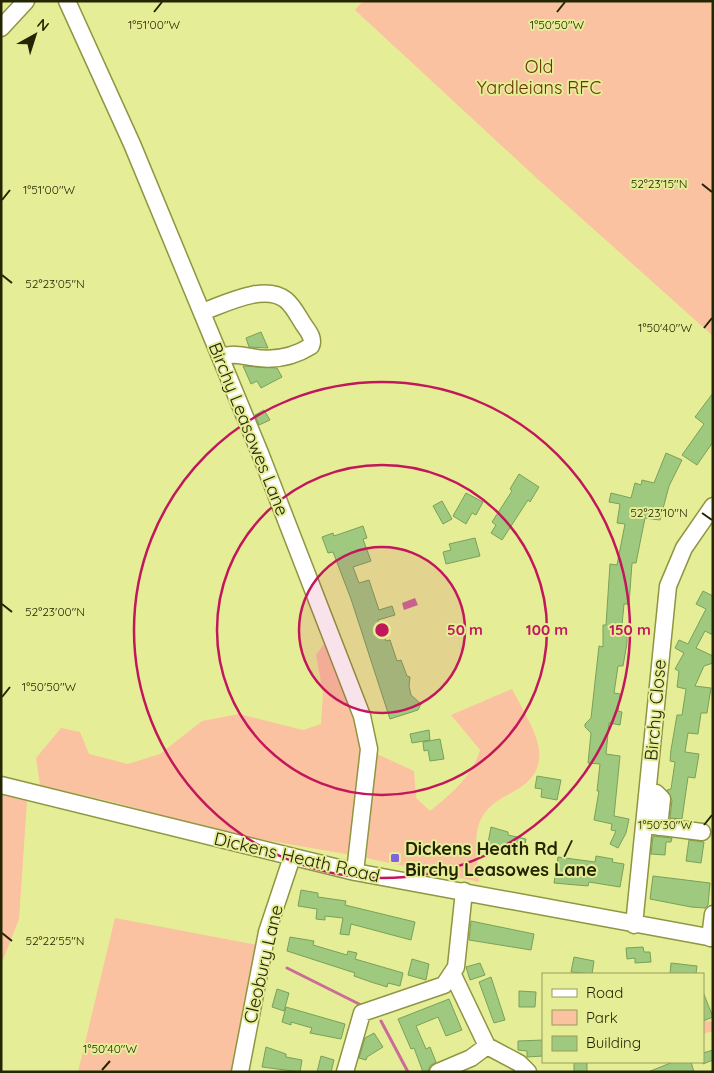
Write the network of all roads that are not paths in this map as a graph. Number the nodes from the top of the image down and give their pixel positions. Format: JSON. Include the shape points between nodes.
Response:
{"nodes":[{"id":1,"x":26,"y":1,"type":"edge"},
{"id":2,"x":67,"y":1,"type":"edge"},
{"id":3,"x":1,"y":28,"type":"edge"},
{"id":4,"x":202,"y":312,"type":"junction"},
{"id":5,"x":220,"y":357,"type":"junction"},
{"id":6,"x":713,"y":506,"type":"edge"},
{"id":7,"x":1,"y":785,"type":"edge"},
{"id":8,"x":652,"y":826,"type":"junction"},
{"id":9,"x":702,"y":832,"type":"dead end"},
{"id":10,"x":292,"y":857,"type":"junction"},
{"id":11,"x":354,"y":872,"type":"junction"},
{"id":12,"x":464,"y":890,"type":"junction"},
{"id":13,"x":713,"y":914,"type":"edge"},
{"id":14,"x":634,"y":925,"type":"junction"},
{"id":15,"x":711,"y":938,"type":"edge"},
{"id":16,"x":453,"y":975,"type":"junction"},
{"id":17,"x":487,"y":1046,"type":"junction"},
{"id":18,"x":240,"y":1072,"type":"edge"},
{"id":19,"x":345,"y":1072,"type":"edge"},
{"id":20,"x":438,"y":1072,"type":"edge"},
{"id":21,"x":528,"y":1072,"type":"edge"}],
"edges":[{"from":1,"to":3,"type":"street"},
{"from":2,"to":4,"type":"street","name":"Birchy Leasowes Lane","via":[[132,144]]},
{"from":4,"to":5,"type":"street","name":"Birchy Leasowes Lane"},
{"from":4,"to":5,"type":"street","via":[[256,294],[269,293],[292,306],[312,338],[311,346],[285,358],[252,358],[233,353]]},
{"from":5,"to":11,"type":"street","name":"Birchy Leasowes Lane","via":[[367,735],[369,749]]},
{"from":6,"to":8,"type":"street","name":"Birchy Close","via":[[684,548],[668,586],[648,792]]},
{"from":7,"to":10,"type":"street","name":"Dickens Heath Road"},
{"from":8,"to":9,"type":"street"},
{"from":8,"to":14,"type":"street","name":"Birchy Close"},
{"from":10,"to":11,"type":"street","name":"Dickens Heath Road"},
{"from":10,"to":18,"type":"street","name":"Cleobury Lane","via":[[267,932]]},
{"from":11,"to":12,"type":"street","name":"Dickens Heath Road"},
{"from":12,"to":14,"type":"street","name":"Dickens Heath Road"},
{"from":12,"to":16,"type":"street"},
{"from":13,"to":15,"type":"street"},
{"from":14,"to":15,"type":"street","name":"Dickens Heath Road"},
{"from":16,"to":17,"type":"street"},
{"from":16,"to":19,"type":"street","via":[[444,985],[367,1010]]},
{"from":17,"to":20,"type":"street","via":[[472,1058]]},
{"from":17,"to":21,"type":"street","via":[[519,1063]]}]}
